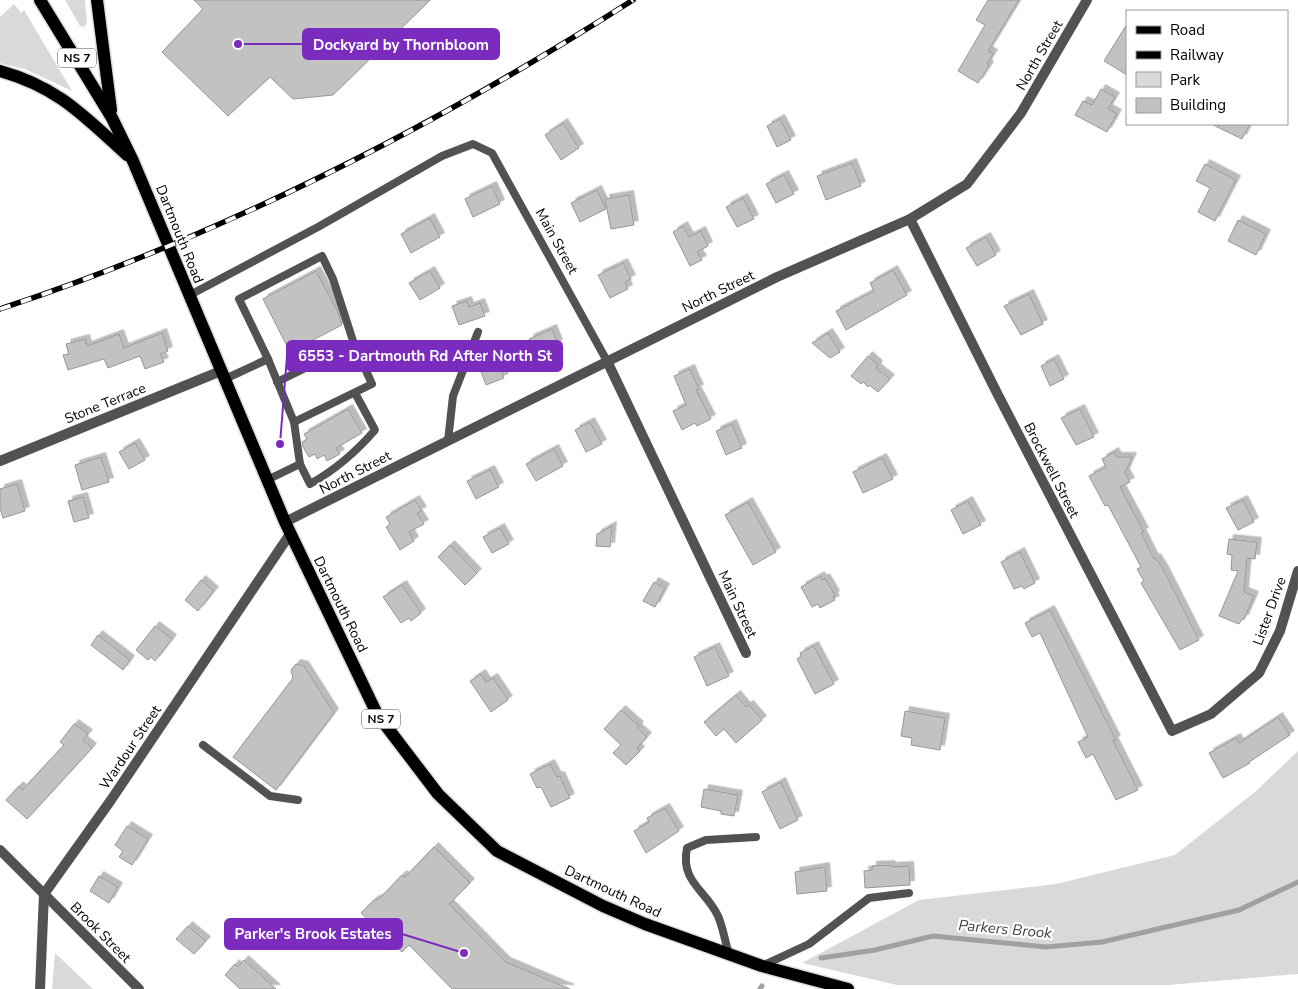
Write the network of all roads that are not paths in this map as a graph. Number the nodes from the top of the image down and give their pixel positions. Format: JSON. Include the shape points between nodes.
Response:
{"nodes":[{"id":1,"x":40,"y":0,"type":"edge"},
{"id":2,"x":97,"y":0,"type":"edge"},
{"id":3,"x":1087,"y":0,"type":"edge"},
{"id":4,"x":0,"y":71,"type":"edge"},
{"id":5,"x":112,"y":118,"type":"junction"},
{"id":6,"x":133,"y":161,"type":"junction"},
{"id":7,"x":910,"y":219,"type":"junction"},
{"id":8,"x":188,"y":296,"type":"junction"},
{"id":9,"x":478,"y":332,"type":"dead end"},
{"id":10,"x":354,"y":344,"type":"junction"},
{"id":11,"x":268,"y":359,"type":"junction"},
{"id":12,"x":607,"y":361,"type":"junction"},
{"id":13,"x":223,"y":375,"type":"junction"},
{"id":14,"x":277,"y":382,"type":"junction"},
{"id":15,"x":355,"y":393,"type":"junction"},
{"id":16,"x":294,"y":422,"type":"junction"},
{"id":17,"x":448,"y":441,"type":"junction"},
{"id":18,"x":0,"y":461,"type":"edge"},
{"id":19,"x":300,"y":464,"type":"junction"},
{"id":20,"x":267,"y":480,"type":"junction"},
{"id":21,"x":287,"y":528,"type":"junction"},
{"id":22,"x":1298,"y":571,"type":"edge"},
{"id":23,"x":746,"y":653,"type":"dead end"},
{"id":24,"x":1172,"y":731,"type":"joint"},
{"id":25,"x":202,"y":745,"type":"dead end"},
{"id":26,"x":298,"y":800,"type":"dead end"},
{"id":27,"x":756,"y":837,"type":"dead end"},
{"id":28,"x":0,"y":850,"type":"edge"},
{"id":29,"x":909,"y":893,"type":"dead end"},
{"id":30,"x":44,"y":894,"type":"junction"},
{"id":31,"x":729,"y":954,"type":"junction"},
{"id":32,"x":762,"y":966,"type":"junction"},
{"id":33,"x":40,"y":989,"type":"edge"},
{"id":34,"x":138,"y":989,"type":"edge"},
{"id":35,"x":848,"y":989,"type":"edge"}],
"edges":[{"from":1,"to":5,"type":"main road","name":"Dartmouth Road","number":"NS 7"},
{"from":2,"to":5,"type":"main road"},
{"from":3,"to":7,"type":"street","name":"North Street","via":[[1021,113],[967,184]]},
{"from":4,"to":6,"type":"main road","via":[[26,78],[71,104]]},
{"from":5,"to":6,"type":"main road","name":"Dartmouth Road","number":"NS 7"},
{"from":6,"to":8,"type":"main road","name":"Dartmouth Road","number":"NS 7"},
{"from":7,"to":12,"type":"street","name":"North Street","via":[[777,277]]},
{"from":7,"to":24,"type":"street","name":"Brockwell Street"},
{"from":8,"to":12,"type":"lane","name":"Main Street","via":[[442,156],[473,144],[492,153]]},
{"from":8,"to":13,"type":"main road","name":"Dartmouth Road","number":"NS 7"},
{"from":9,"to":17,"type":"lane","via":[[453,396]]},
{"from":10,"to":11,"type":"lane","via":[[333,278],[322,256],[239,298]]},
{"from":10,"to":14,"type":"lane"},
{"from":10,"to":15,"type":"lane","via":[[372,384]]},
{"from":11,"to":13,"type":"lane"},
{"from":11,"to":14,"type":"lane"},
{"from":12,"to":17,"type":"street","name":"North Street"},
{"from":12,"to":23,"type":"street","name":"Main Street"},
{"from":13,"to":18,"type":"street","name":"Stone Terrace"},
{"from":13,"to":20,"type":"main road","name":"Dartmouth Road","number":"NS 7"},
{"from":14,"to":16,"type":"lane"},
{"from":15,"to":16,"type":"lane"},
{"from":15,"to":19,"type":"lane","via":[[375,430],[332,472],[310,484]]},
{"from":16,"to":19,"type":"lane"},
{"from":17,"to":21,"type":"street","name":"North Street"},
{"from":19,"to":20,"type":"lane"},
{"from":20,"to":21,"type":"main road","name":"Dartmouth Road","number":"NS 7"},
{"from":21,"to":30,"type":"street","name":"Wardour Street","via":[[111,800]]},
{"from":21,"to":31,"type":"main road","name":"Dartmouth Road","number":"NS 7","via":[[377,714],[438,794],[497,850],[603,906]]},
{"from":22,"to":24,"type":"street","name":"Lister Drive","via":[[1280,631],[1259,673],[1211,714]]},
{"from":25,"to":26,"type":"lane","via":[[270,796]]},
{"from":27,"to":31,"type":"lane","via":[[706,840],[687,848],[684,860],[690,879],[718,916]]},
{"from":28,"to":30,"type":"street","name":"Brook Street"},
{"from":29,"to":32,"type":"lane","via":[[869,898],[809,944]]},
{"from":30,"to":33,"type":"street"},
{"from":30,"to":34,"type":"street","name":"Brook Street"},
{"from":31,"to":32,"type":"main road","name":"Dartmouth Road","number":"NS 7"},
{"from":32,"to":35,"type":"main road","name":"Dartmouth Road","number":"NS 7"}]}
